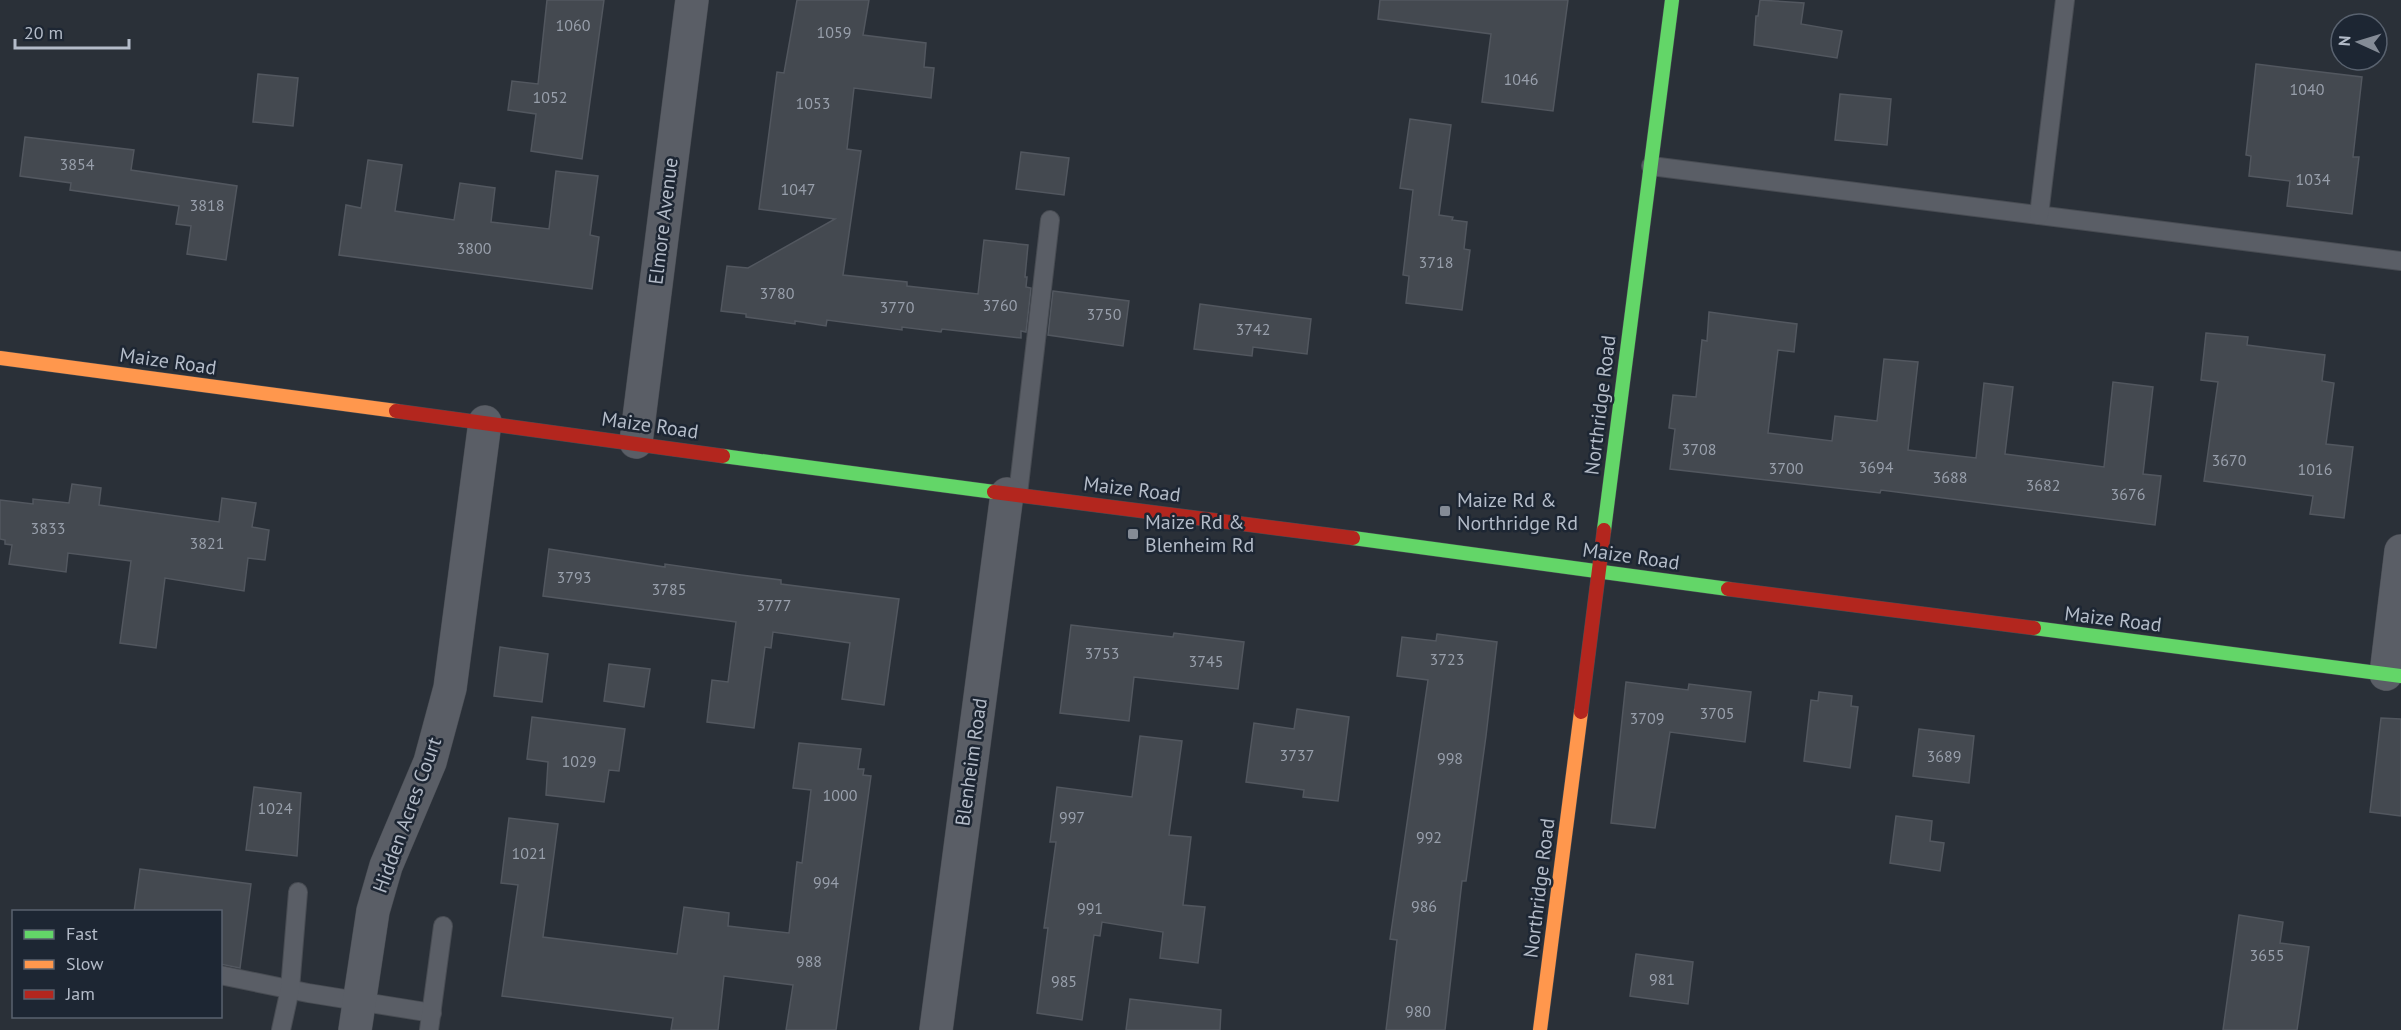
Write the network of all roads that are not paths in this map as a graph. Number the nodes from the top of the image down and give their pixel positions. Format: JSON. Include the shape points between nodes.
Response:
{"nodes":[{"id":1,"x":692,"y":0,"type":"edge"},
{"id":2,"x":1672,"y":0,"type":"edge"},
{"id":3,"x":2065,"y":0,"type":"edge"},
{"id":4,"x":1651,"y":166,"type":"junction"},
{"id":5,"x":2038,"y":214,"type":"junction"},
{"id":6,"x":1050,"y":220,"type":"dead end"},
{"id":7,"x":2401,"y":261,"type":"edge"},
{"id":8,"x":0,"y":358,"type":"edge"},
{"id":9,"x":485,"y":422,"type":"junction"},
{"id":10,"x":636,"y":442,"type":"junction"},
{"id":11,"x":1013,"y":494,"type":"junction"},
{"id":12,"x":2401,"y":551,"type":"edge"},
{"id":13,"x":1599,"y":572,"type":"junction"},
{"id":14,"x":2393,"y":675,"type":"edge"},
{"id":15,"x":298,"y":892,"type":"dead end"},
{"id":16,"x":443,"y":926,"type":"dead end"},
{"id":17,"x":222,"y":975,"type":"edge"},
{"id":18,"x":290,"y":989,"type":"junction"},
{"id":19,"x":356,"y":1016,"type":"edge"},
{"id":20,"x":431,"y":1021,"type":"edge"},
{"id":21,"x":281,"y":1030,"type":"edge"},
{"id":22,"x":936,"y":1030,"type":"edge"},
{"id":23,"x":1540,"y":1030,"type":"edge"}],
"edges":[{"from":1,"to":10,"type":"street","name":"Elmore Avenue"},
{"from":2,"to":4,"type":"street","name":"Northridge Road"},
{"from":3,"to":5,"type":"lane"},
{"from":4,"to":5,"type":"lane"},
{"from":4,"to":13,"type":"street","name":"Northridge Road"},
{"from":5,"to":7,"type":"lane"},
{"from":6,"to":11,"type":"lane"},
{"from":8,"to":9,"type":"street","name":"Maize Road"},
{"from":9,"to":10,"type":"street","name":"Maize Road"},
{"from":9,"to":19,"type":"street","name":"Hidden Acres Court","via":[[450,688],[430,762],[386,867],[373,911]]},
{"from":10,"to":11,"type":"street","name":"Maize Road"},
{"from":11,"to":13,"type":"street","name":"Maize Road"},
{"from":11,"to":22,"type":"street","name":"Blenheim Road"},
{"from":12,"to":14,"type":"street"},
{"from":13,"to":14,"type":"street","name":"Maize Road"},
{"from":13,"to":23,"type":"street","name":"Northridge Road"},
{"from":15,"to":18,"type":"lane"},
{"from":16,"to":20,"type":"lane"},
{"from":17,"to":18,"type":"lane"},
{"from":18,"to":19,"type":"lane"},
{"from":18,"to":21,"type":"lane"},
{"from":19,"to":20,"type":"lane"}]}
